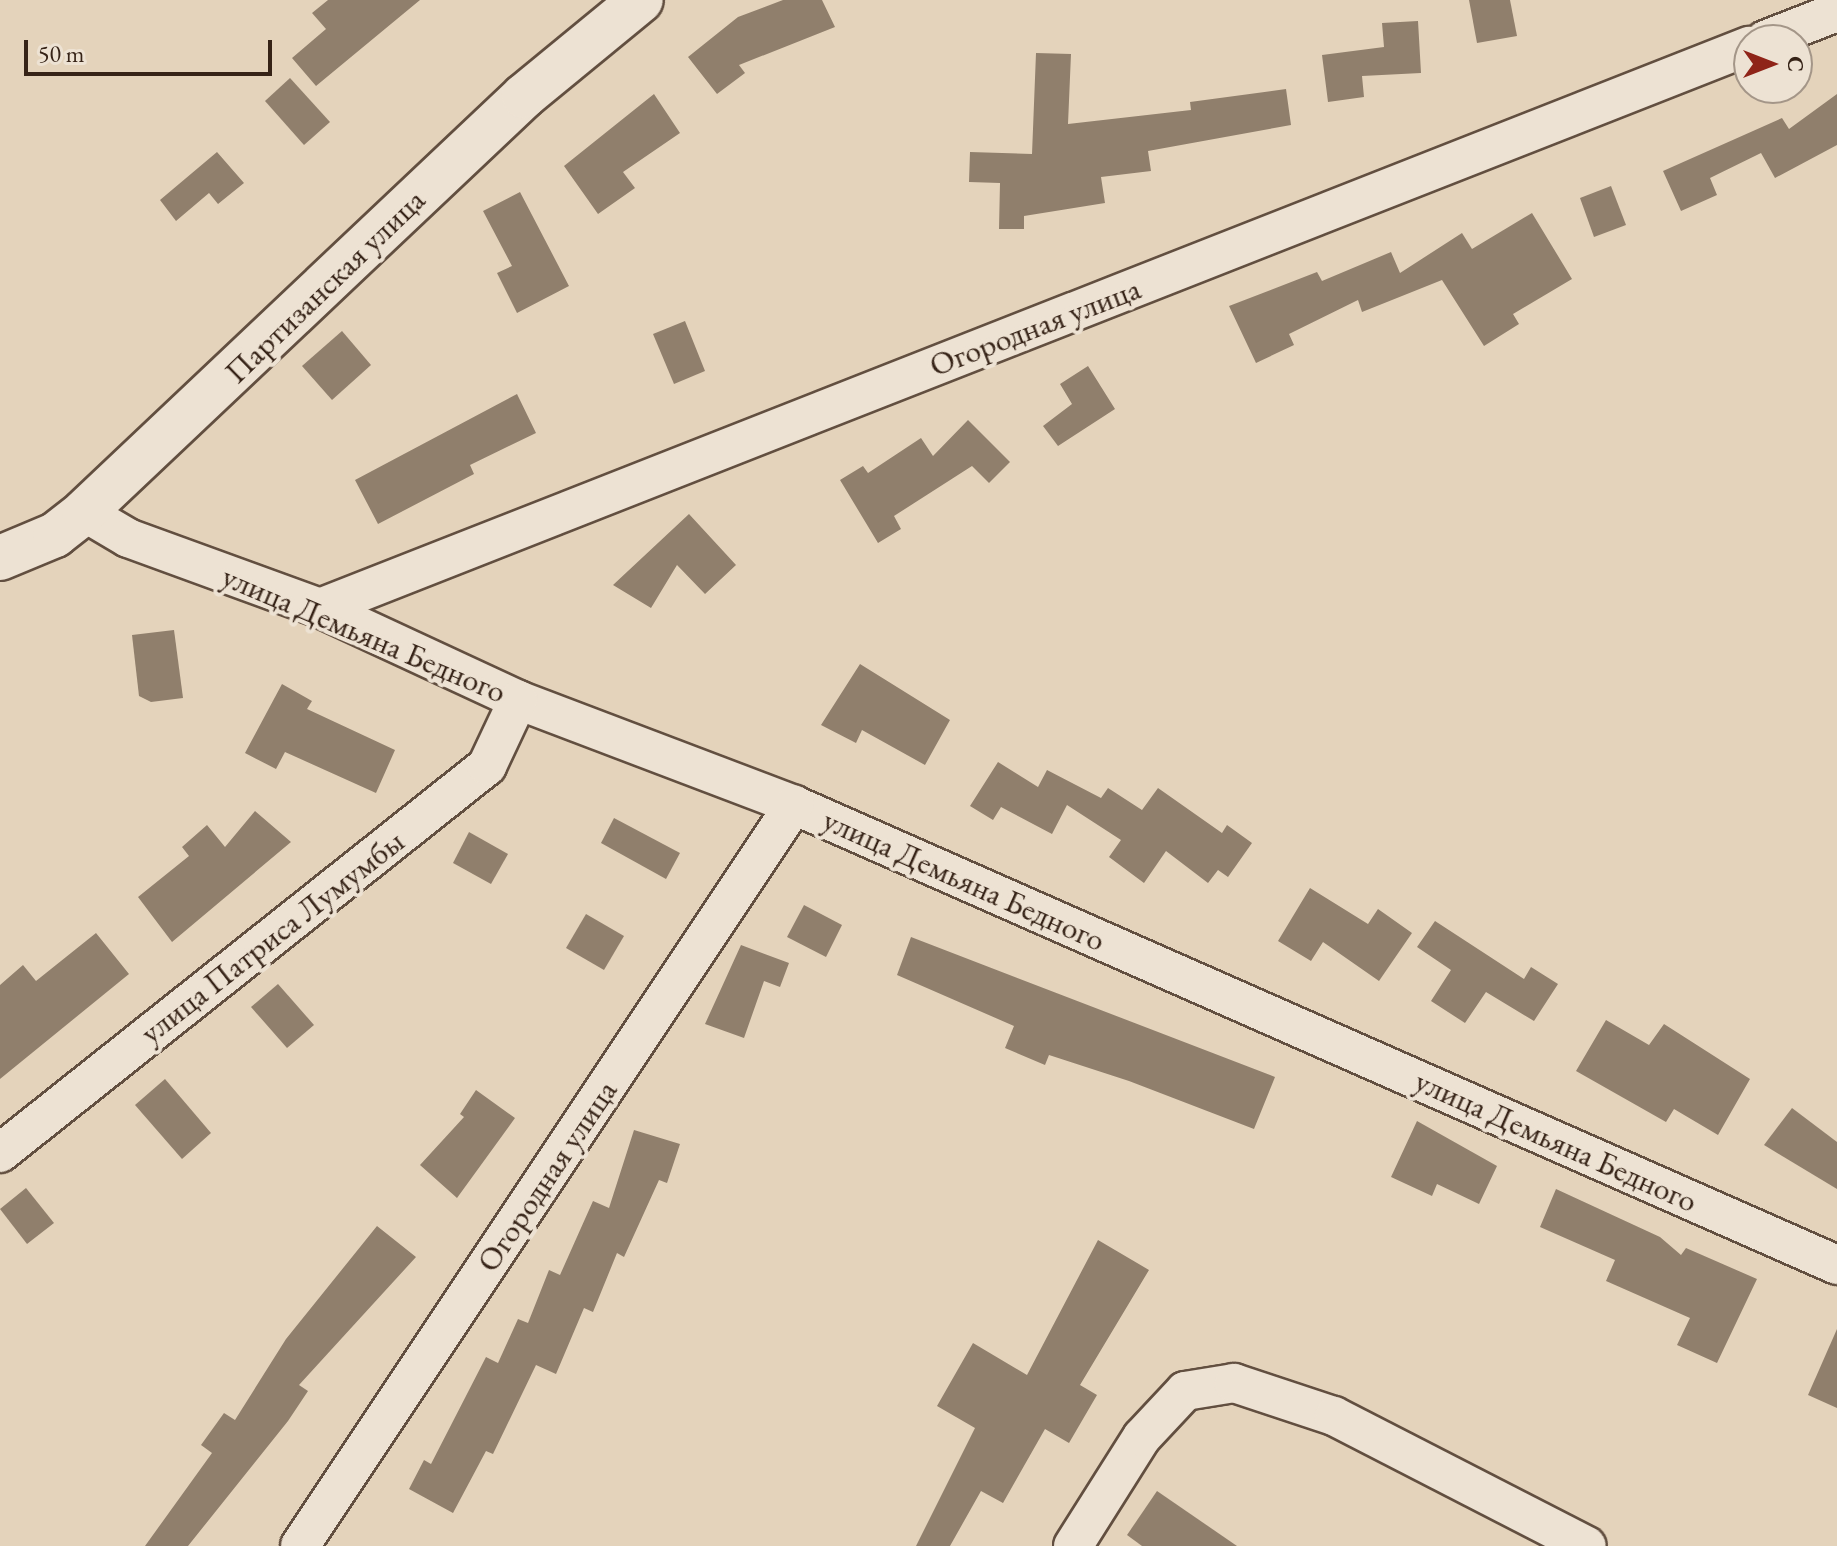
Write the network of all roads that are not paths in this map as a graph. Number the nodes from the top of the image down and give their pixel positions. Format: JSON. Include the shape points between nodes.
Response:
{"nodes":[{"id":1,"x":641,"y":0,"type":"edge"},
{"id":2,"x":1837,"y":12,"type":"edge"},
{"id":3,"x":1806,"y":24,"type":"edge"},
{"id":4,"x":1733,"y":52,"type":"edge"},
{"id":5,"x":84,"y":512,"type":"junction"},
{"id":6,"x":0,"y":558,"type":"edge"},
{"id":7,"x":320,"y":608,"type":"junction"},
{"id":8,"x":518,"y":700,"type":"junction"},
{"id":9,"x":794,"y":805,"type":"junction"},
{"id":10,"x":0,"y":1153,"type":"edge"},
{"id":11,"x":1837,"y":1265,"type":"edge"},
{"id":12,"x":300,"y":1546,"type":"edge"},
{"id":13,"x":1073,"y":1546,"type":"edge"},
{"id":14,"x":1587,"y":1546,"type":"edge"}],
"edges":[{"from":1,"to":5,"type":"street","name":"Партизанская улица","via":[[524,96]]},
{"from":2,"to":3,"type":"street"},
{"from":4,"to":7,"type":"street","name":"Огородная улица"},
{"from":5,"to":6,"type":"street","name":"Партизанская улица","via":[[55,535]]},
{"from":5,"to":7,"type":"street","name":"улица Демьяна Бедного","via":[[128,538]]},
{"from":7,"to":8,"type":"street","name":"улица Демьяна Бедного"},
{"from":8,"to":9,"type":"street","name":"улица Демьяна Бедного"},
{"from":8,"to":10,"type":"street","name":"улица Патриса Лумумбы","via":[[487,766]]},
{"from":9,"to":11,"type":"street","name":"улица Демьяна Бедного"},
{"from":9,"to":12,"type":"street","name":"Огородная улица"},
{"from":13,"to":14,"type":"street","via":[[1142,1437],[1185,1391],[1234,1383],[1334,1416]]}]}
